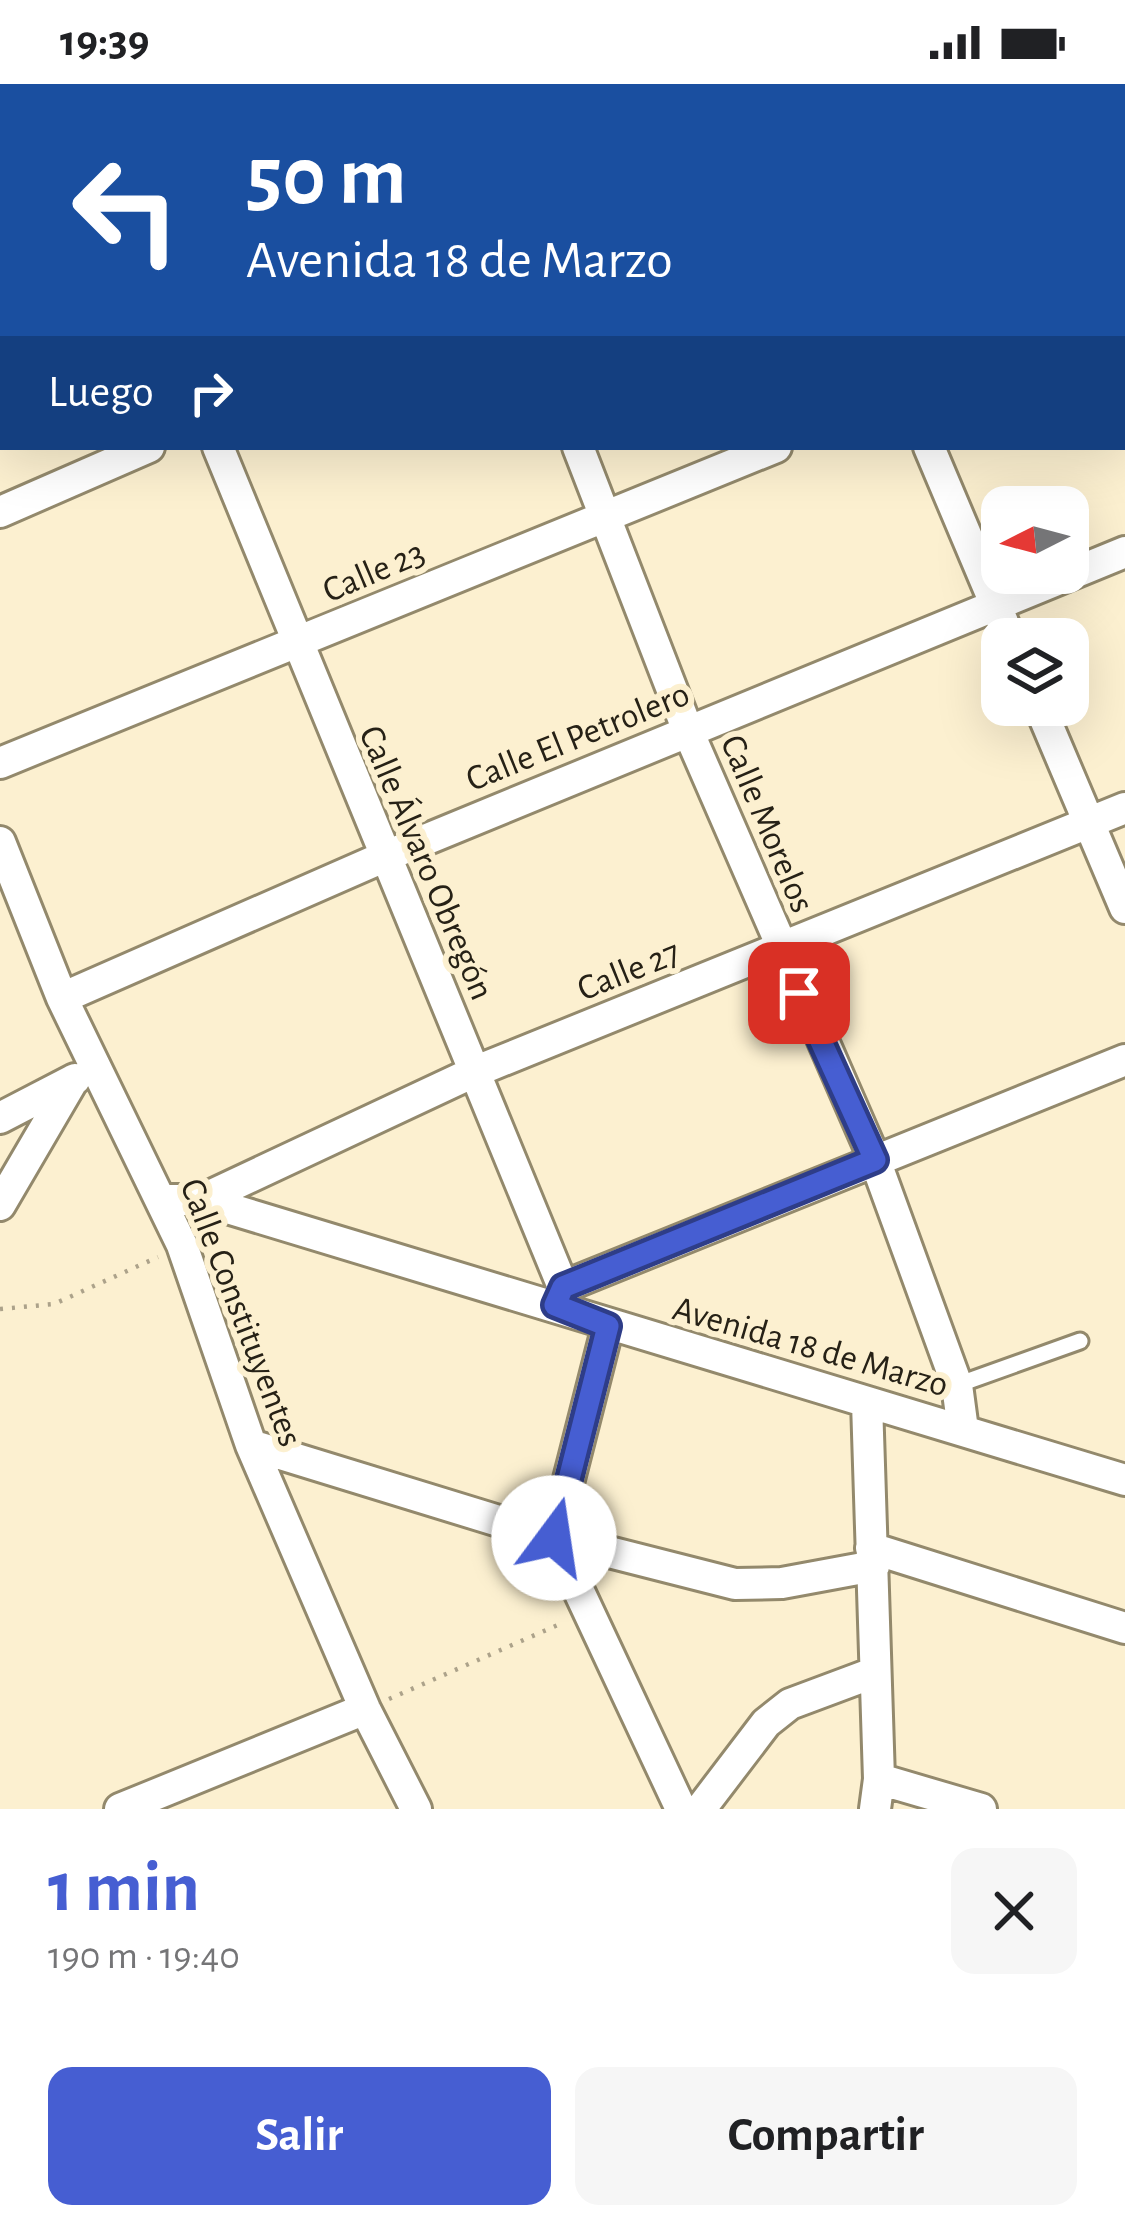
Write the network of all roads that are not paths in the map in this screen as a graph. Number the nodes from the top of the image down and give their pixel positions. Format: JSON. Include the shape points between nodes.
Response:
{"nodes":[{"id":1,"x":142,"y":450,"type":"edge"},
{"id":2,"x":219,"y":450,"type":"edge"},
{"id":3,"x":579,"y":450,"type":"edge"},
{"id":4,"x":768,"y":450,"type":"edge"},
{"id":5,"x":930,"y":450,"type":"edge"},
{"id":6,"x":0,"y":512,"type":"edge"},
{"id":7,"x":603,"y":514,"type":"junction"},
{"id":8,"x":1125,"y":552,"type":"edge"},
{"id":9,"x":996,"y":607,"type":"junction"},
{"id":10,"x":1001,"y":618,"type":"edge"},
{"id":11,"x":295,"y":646,"type":"junction"},
{"id":12,"x":1048,"y":726,"type":"edge"},
{"id":13,"x":688,"y":731,"type":"junction"},
{"id":14,"x":0,"y":763,"type":"edge"},
{"id":15,"x":1125,"y":808,"type":"edge"},
{"id":16,"x":1091,"y":823,"type":"junction"},
{"id":17,"x":0,"y":842,"type":"edge"},
{"id":18,"x":386,"y":856,"type":"junction"},
{"id":19,"x":1125,"y":908,"type":"edge"},
{"id":20,"x":780,"y":951,"type":"junction"},
{"id":21,"x":62,"y":998,"type":"junction"},
{"id":22,"x":1125,"y":1060,"type":"edge"},
{"id":23,"x":473,"y":1072,"type":"junction"},
{"id":24,"x":85,"y":1074,"type":"junction"},
{"id":25,"x":0,"y":1118,"type":"edge"},
{"id":26,"x":875,"y":1160,"type":"junction"},
{"id":27,"x":162,"y":1200,"type":"junction"},
{"id":28,"x":201,"y":1200,"type":"junction"},
{"id":29,"x":0,"y":1205,"type":"edge"},
{"id":30,"x":559,"y":1296,"type":"junction"},
{"id":31,"x":608,"y":1326,"type":"junction"},
{"id":32,"x":1079,"y":1341,"type":"dead end"},
{"id":33,"x":957,"y":1385,"type":"junction"},
{"id":34,"x":867,"y":1402,"type":"junction"},
{"id":35,"x":963,"y":1430,"type":"junction"},
{"id":36,"x":251,"y":1444,"type":"junction"},
{"id":37,"x":1125,"y":1480,"type":"edge"},
{"id":38,"x":554,"y":1538,"type":"junction"},
{"id":39,"x":872,"y":1557,"type":"junction"},
{"id":40,"x":1125,"y":1628,"type":"edge"},
{"id":41,"x":873,"y":1673,"type":"junction"},
{"id":42,"x":365,"y":1709,"type":"junction"},
{"id":43,"x":877,"y":1794,"type":"edge"},
{"id":44,"x":693,"y":1806,"type":"edge"},
{"id":45,"x":120,"y":1809,"type":"edge"},
{"id":46,"x":416,"y":1809,"type":"edge"},
{"id":47,"x":981,"y":1809,"type":"edge"}],
"edges":[{"from":1,"to":6,"type":"street"},
{"from":2,"to":11,"type":"street","name":"Calle Álvaro Obregón"},
{"from":3,"to":7,"type":"street","name":"Calle Morelos"},
{"from":4,"to":7,"type":"street","name":"Calle 23"},
{"from":5,"to":9,"type":"street"},
{"from":7,"to":11,"type":"street","name":"Calle 23"},
{"from":7,"to":13,"type":"street","name":"Calle Morelos"},
{"from":8,"to":9,"type":"street","name":"Calle El Petrolero"},
{"from":9,"to":10,"type":"street"},
{"from":9,"to":13,"type":"street","name":"Calle El Petrolero"},
{"from":11,"to":14,"type":"street","name":"Calle 23"},
{"from":11,"to":18,"type":"street","name":"Calle Álvaro Obregón"},
{"from":12,"to":16,"type":"street"},
{"from":13,"to":18,"type":"street","name":"Calle El Petrolero"},
{"from":13,"to":20,"type":"street","name":"Calle Morelos"},
{"from":15,"to":16,"type":"street","name":"Calle 27"},
{"from":16,"to":19,"type":"street"},
{"from":16,"to":20,"type":"street","name":"Calle 27"},
{"from":17,"to":21,"type":"street","name":"Calle Constituyentes"},
{"from":18,"to":21,"type":"street","name":"Calle El Petrolero"},
{"from":18,"to":23,"type":"street","name":"Calle Álvaro Obregón"},
{"from":20,"to":23,"type":"street","name":"Calle 27"},
{"from":20,"to":26,"type":"street","name":"Calle Morelos"},
{"from":21,"to":24,"type":"street","name":"Calle Constituyentes"},
{"from":22,"to":26,"type":"street"},
{"from":23,"to":28,"type":"street","name":"Calle 27"},
{"from":23,"to":30,"type":"street","name":"Calle Álvaro Obregón"},
{"from":24,"to":25,"type":"street"},
{"from":24,"to":27,"type":"street","name":"Calle Constituyentes"},
{"from":24,"to":29,"type":"street"},
{"from":26,"to":30,"type":"street"},
{"from":26,"to":33,"type":"street","name":"Calle Morelos"},
{"from":27,"to":28,"type":"street","name":"Calle 27"},
{"from":27,"to":36,"type":"street","name":"Calle Constituyentes"},
{"from":28,"to":30,"type":"street","name":"Avenida 18 de Marzo"},
{"from":30,"to":31,"type":"street","name":"Avenida 18 de Marzo"},
{"from":31,"to":34,"type":"street","name":"Avenida 18 de Marzo"},
{"from":31,"to":38,"type":"street"},
{"from":32,"to":33,"type":"lane"},
{"from":33,"to":35,"type":"street","name":"Calle Morelos"},
{"from":34,"to":35,"type":"street","name":"Avenida 18 de Marzo"},
{"from":34,"to":39,"type":"street"},
{"from":35,"to":37,"type":"street","name":"Avenida 18 de Marzo"},
{"from":36,"to":38,"type":"street"},
{"from":36,"to":42,"type":"street","name":"Calle Constituyentes"},
{"from":38,"to":39,"type":"street","via":[[736,1584],[782,1583]]},
{"from":38,"to":44,"type":"street"},
{"from":39,"to":40,"type":"street"},
{"from":39,"to":41,"type":"street"},
{"from":41,"to":43,"type":"street"},
{"from":41,"to":44,"type":"street","via":[[790,1704]]},
{"from":42,"to":45,"type":"street"},
{"from":42,"to":46,"type":"street","name":"Calle Constituyentes"},
{"from":43,"to":47,"type":"street"}]}
